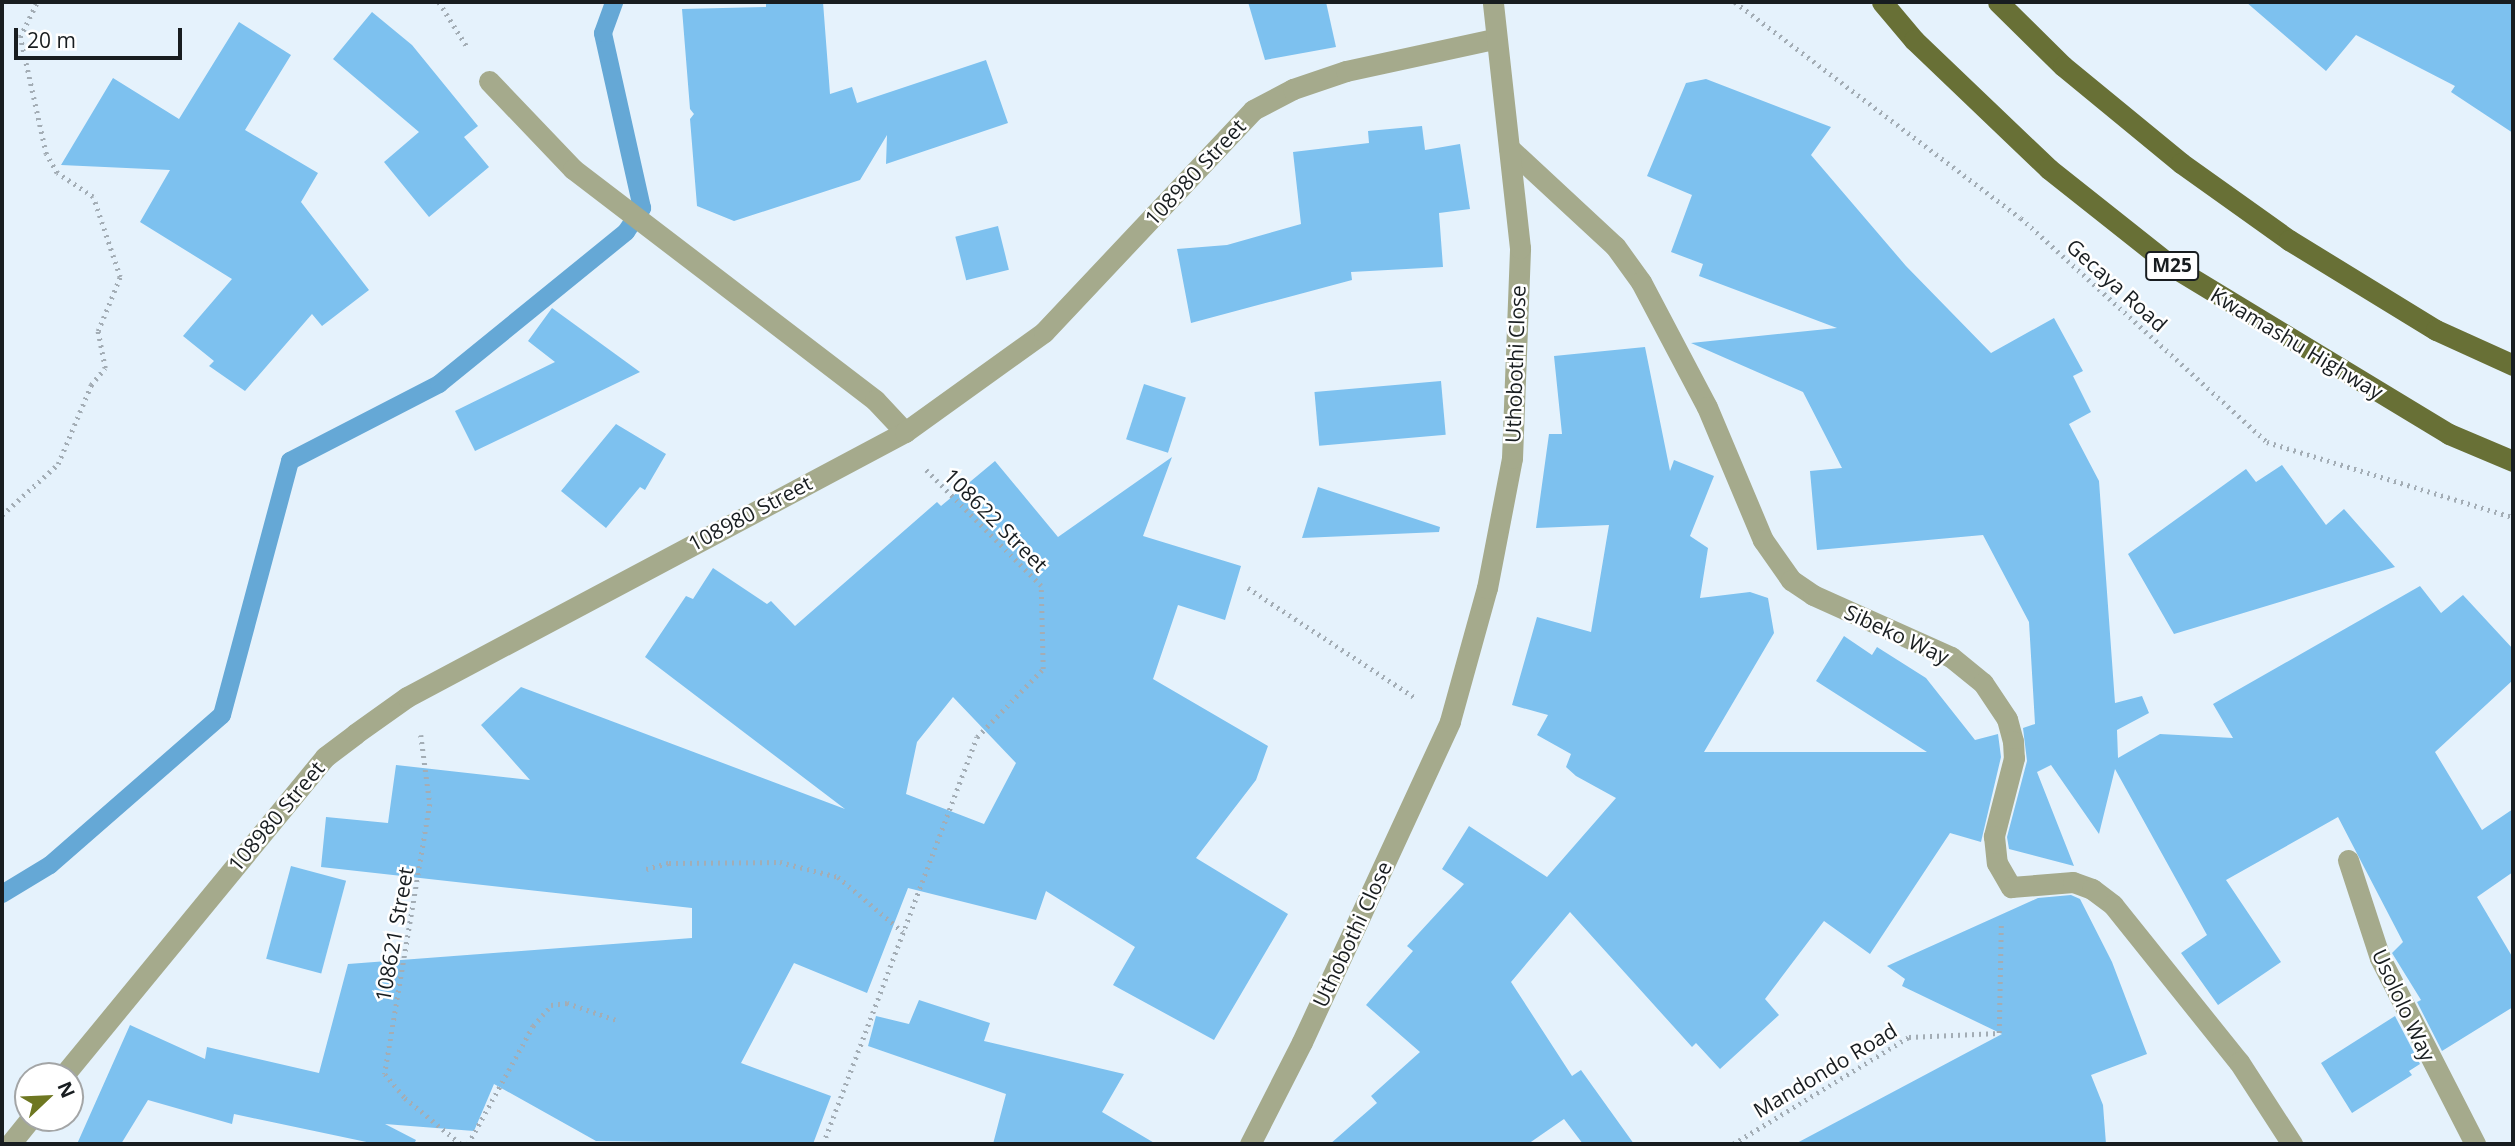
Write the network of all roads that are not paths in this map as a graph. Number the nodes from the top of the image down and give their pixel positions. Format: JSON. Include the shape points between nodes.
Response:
{"nodes":[{"id":1,"x":1493,"y":2,"type":"edge"},
{"id":2,"x":1882,"y":2,"type":"edge"},
{"id":3,"x":1998,"y":2,"type":"edge"},
{"id":4,"x":1494,"y":39,"type":"junction"},
{"id":5,"x":489,"y":81,"type":"road end"},
{"id":6,"x":1509,"y":148,"type":"junction"},
{"id":7,"x":2513,"y":365,"type":"edge"},
{"id":8,"x":905,"y":432,"type":"junction"},
{"id":9,"x":2513,"y":461,"type":"edge"},
{"id":10,"x":2348,"y":860,"type":"dead end"},
{"id":11,"x":75,"y":1062,"type":"edge"},
{"id":12,"x":1250,"y":1144,"type":"edge"},
{"id":13,"x":2292,"y":1144,"type":"edge"},
{"id":14,"x":2475,"y":1144,"type":"edge"}],
"edges":[{"from":1,"to":4,"type":"street","name":"Uthobothi Close"},
{"from":2,"to":9,"type":"main road","name":"Kwamashu Highway","number":"M25","via":[[1914,40],[2049,169],[2170,265],[2449,434]]},
{"from":3,"to":7,"type":"main road","via":[[2063,66],[2181,163],[2289,240],[2437,330]]},
{"from":4,"to":6,"type":"street","name":"Uthobothi Close"},
{"from":4,"to":8,"type":"street","name":"108980 Street","via":[[1346,71],[1293,89],[1253,110],[1044,332]]},
{"from":5,"to":8,"type":"street","via":[[573,169],[875,400]]},
{"from":6,"to":12,"type":"street","name":"Uthobothi Close","via":[[1520,248],[1512,458],[1487,588],[1450,721]]},
{"from":6,"to":13,"type":"street","name":"Sibeko Way","via":[[1615,246],[1641,282],[1707,407],[1763,540],[1791,580],[1813,595],[1951,657],[1983,683],[2007,719],[2013,741],[2014,758],[1994,835],[1997,863],[2011,887],[2073,882],[2113,905],[2239,1062]]},
{"from":8,"to":11,"type":"street","name":"108980 Street","via":[[407,697],[326,757]]},
{"from":10,"to":14,"type":"street","name":"Usololo Way","via":[[2379,958]]}]}
